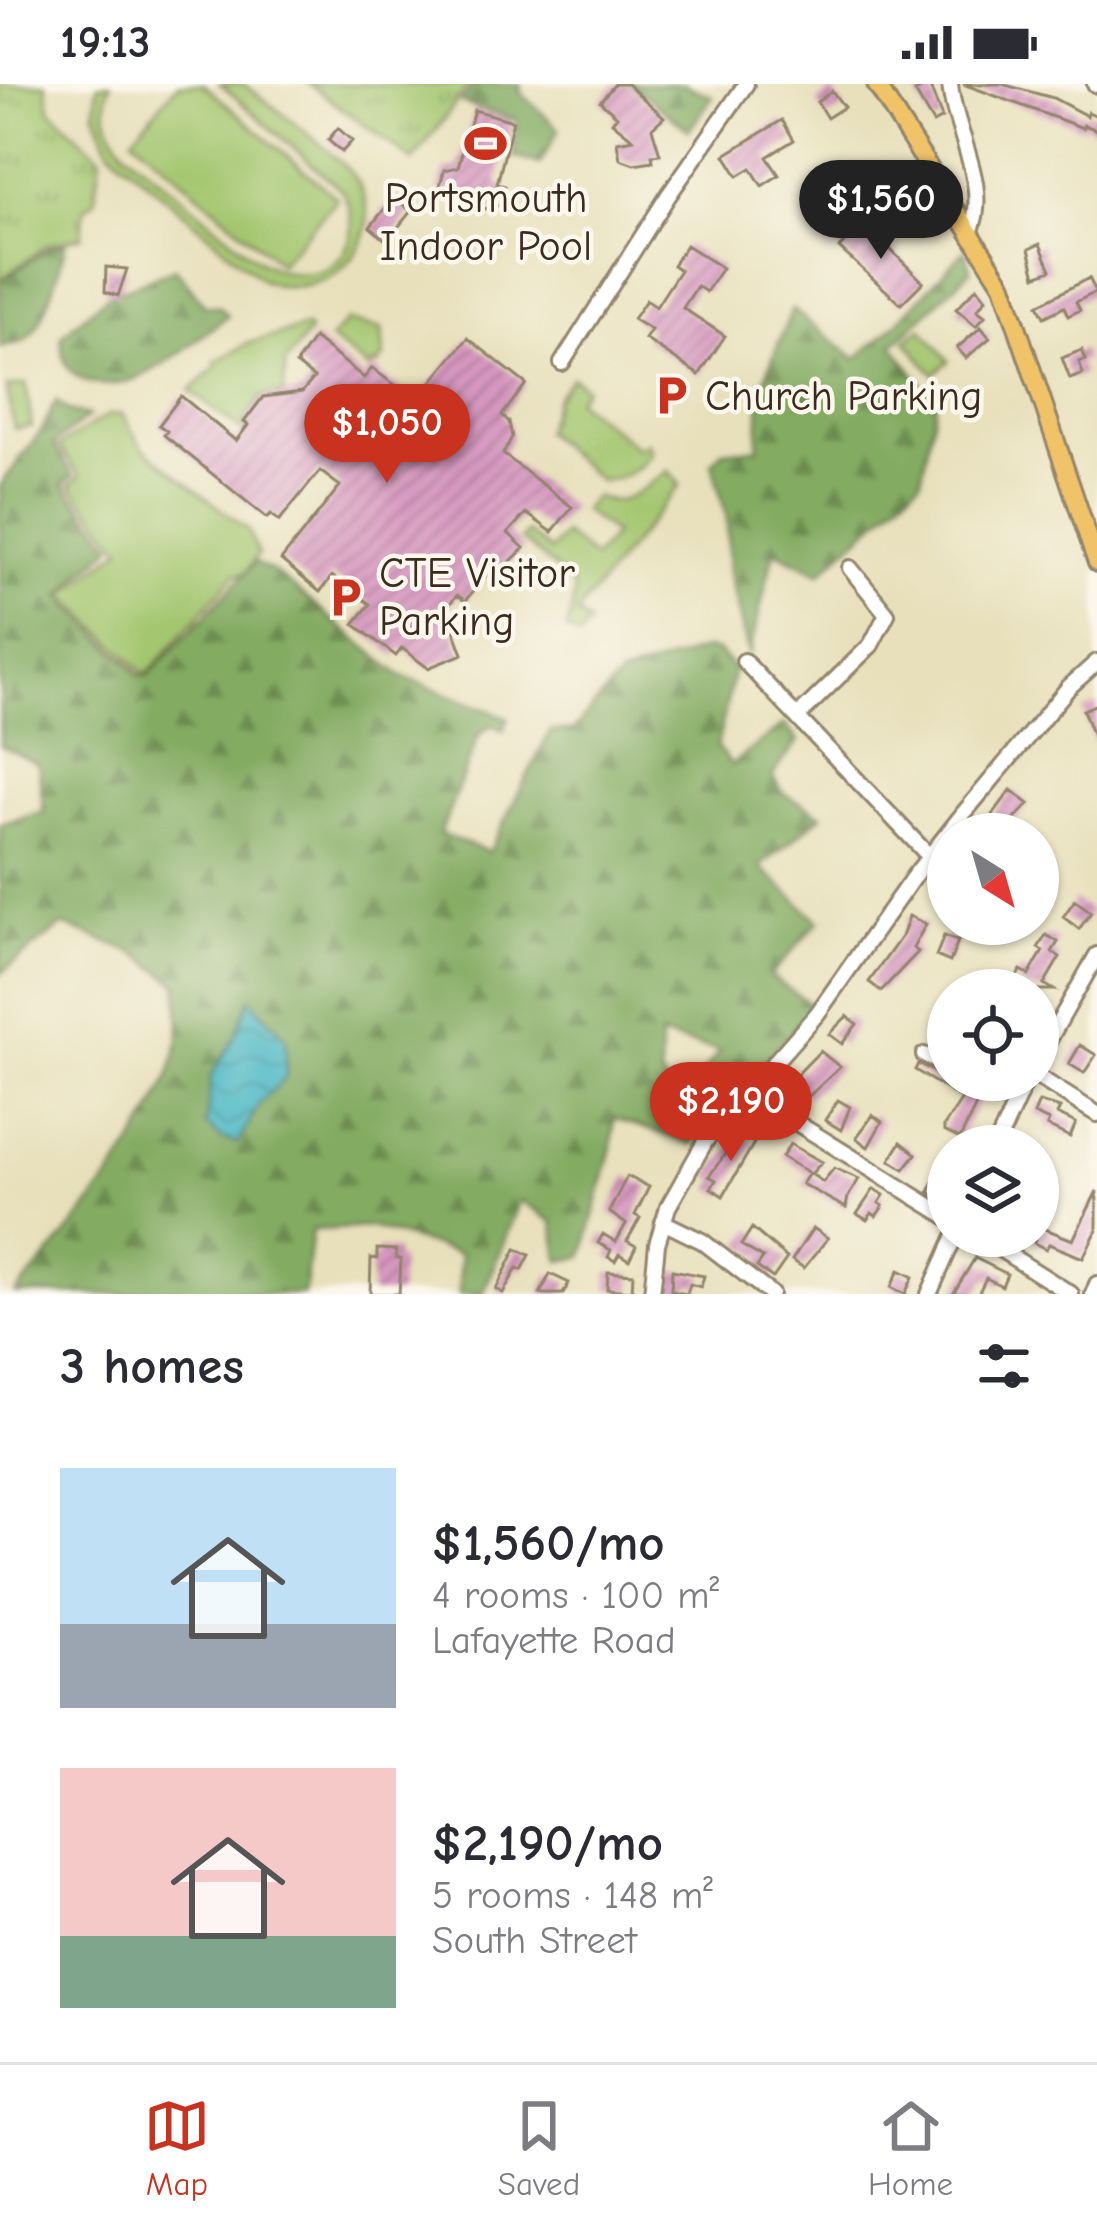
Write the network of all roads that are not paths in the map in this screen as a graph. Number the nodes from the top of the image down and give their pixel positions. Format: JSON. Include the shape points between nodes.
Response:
{"nodes":[{"id":1,"x":746,"y":84,"type":"edge"},
{"id":2,"x":876,"y":84,"type":"edge"},
{"id":3,"x":950,"y":84,"type":"edge"},
{"id":4,"x":971,"y":230,"type":"junction"},
{"id":5,"x":562,"y":363,"type":"dead end"},
{"id":6,"x":1097,"y":562,"type":"edge"},
{"id":7,"x":850,"y":568,"type":"dead end"},
{"id":8,"x":743,"y":661,"type":"dead end"},
{"id":9,"x":1097,"y":662,"type":"edge"},
{"id":10,"x":798,"y":716,"type":"junction"},
{"id":11,"x":965,"y":813,"type":"edge"},
{"id":12,"x":927,"y":854,"type":"edge"},
{"id":13,"x":927,"y":859,"type":"edge"},
{"id":14,"x":1097,"y":955,"type":"edge"},
{"id":15,"x":1059,"y":1022,"type":"edge"},
{"id":16,"x":924,"y":1055,"type":"dead end"},
{"id":17,"x":927,"y":1056,"type":"edge"},
{"id":18,"x":1059,"y":1090,"type":"edge"},
{"id":19,"x":1016,"y":1101,"type":"edge"},
{"id":20,"x":1097,"y":1114,"type":"edge"},
{"id":21,"x":800,"y":1125,"type":"dead end"},
{"id":22,"x":1005,"y":1125,"type":"edge"},
{"id":23,"x":927,"y":1204,"type":"edge"},
{"id":24,"x":663,"y":1222,"type":"junction"},
{"id":25,"x":946,"y":1257,"type":"edge"},
{"id":26,"x":1013,"y":1257,"type":"edge"},
{"id":27,"x":1097,"y":1284,"type":"edge"},
{"id":28,"x":652,"y":1294,"type":"edge"},
{"id":29,"x":771,"y":1294,"type":"edge"},
{"id":30,"x":929,"y":1294,"type":"edge"},
{"id":31,"x":1072,"y":1294,"type":"edge"},
{"id":32,"x":1093,"y":1294,"type":"edge"}],
"edges":[{"from":1,"to":5,"type":"street"},
{"from":2,"to":4,"type":"main road"},
{"from":3,"to":4,"type":"street","via":[[979,202]]},
{"from":4,"to":6,"type":"main road","via":[[1012,304]]},
{"from":7,"to":10,"type":"street","via":[[886,614],[871,645]]},
{"from":8,"to":10,"type":"street"},
{"from":9,"to":11,"type":"street"},
{"from":10,"to":12,"type":"street"},
{"from":13,"to":24,"type":"street","via":[[817,1015],[706,1140]]},
{"from":14,"to":15,"type":"street"},
{"from":16,"to":17,"type":"street"},
{"from":18,"to":20,"type":"street"},
{"from":19,"to":22,"type":"street"},
{"from":21,"to":23,"type":"street"},
{"from":24,"to":28,"type":"street"},
{"from":24,"to":29,"type":"street","via":[[702,1240]]},
{"from":25,"to":30,"type":"street"},
{"from":26,"to":31,"type":"street"},
{"from":27,"to":32,"type":"street"}]}
